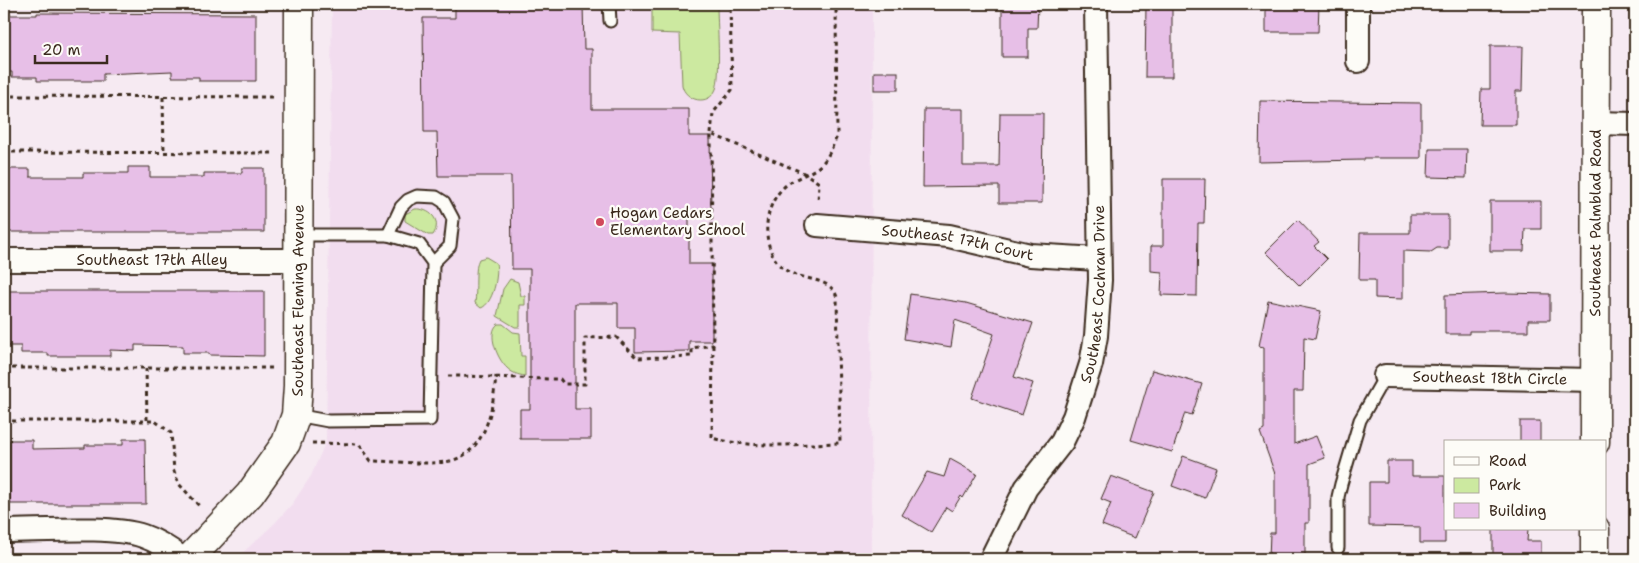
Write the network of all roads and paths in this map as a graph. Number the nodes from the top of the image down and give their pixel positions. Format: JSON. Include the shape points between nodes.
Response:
{"nodes":[{"id":1,"x":299,"y":4,"type":"edge"},
{"id":2,"x":609,"y":4,"type":"edge"},
{"id":3,"x":730,"y":4,"type":"edge"},
{"id":4,"x":836,"y":4,"type":"edge"},
{"id":5,"x":1096,"y":4,"type":"edge"},
{"id":6,"x":1358,"y":4,"type":"edge"},
{"id":7,"x":1596,"y":4,"type":"edge"},
{"id":8,"x":610,"y":21,"type":"dead end"},
{"id":9,"x":1358,"y":61,"type":"dead end"},
{"id":10,"x":4,"y":96,"type":"edge"},
{"id":11,"x":163,"y":97,"type":"junction"},
{"id":12,"x":299,"y":97,"type":"junction"},
{"id":13,"x":1596,"y":123,"type":"junction"},
{"id":14,"x":1635,"y":124,"type":"edge"},
{"id":15,"x":711,"y":134,"type":"junction"},
{"id":16,"x":4,"y":152,"type":"edge"},
{"id":17,"x":164,"y":153,"type":"junction"},
{"id":18,"x":299,"y":154,"type":"junction"},
{"id":19,"x":806,"y":174,"type":"junction"},
{"id":20,"x":817,"y":225,"type":"joint"},
{"id":21,"x":388,"y":235,"type":"junction"},
{"id":22,"x":299,"y":248,"type":"junction"},
{"id":23,"x":1098,"y":259,"type":"junction"},
{"id":24,"x":4,"y":260,"type":"edge"},
{"id":25,"x":433,"y":263,"type":"junction"},
{"id":26,"x":714,"y":345,"type":"junction"},
{"id":27,"x":4,"y":368,"type":"edge"},
{"id":28,"x":146,"y":368,"type":"junction"},
{"id":29,"x":298,"y":368,"type":"junction"},
{"id":30,"x":431,"y":376,"type":"junction"},
{"id":31,"x":496,"y":376,"type":"junction"},
{"id":32,"x":1385,"y":376,"type":"joint"},
{"id":33,"x":1596,"y":380,"type":"junction"},
{"id":34,"x":296,"y":415,"type":"junction"},
{"id":35,"x":147,"y":420,"type":"junction"},
{"id":36,"x":4,"y":421,"type":"edge"},
{"id":37,"x":1595,"y":440,"type":"edge"},
{"id":38,"x":286,"y":443,"type":"junction"},
{"id":39,"x":219,"y":527,"type":"junction"},
{"id":40,"x":1595,"y":530,"type":"edge"},
{"id":41,"x":4,"y":531,"type":"edge"},
{"id":42,"x":1338,"y":548,"type":"dead end"},
{"id":43,"x":184,"y":559,"type":"edge"},
{"id":44,"x":189,"y":559,"type":"edge"},
{"id":45,"x":991,"y":559,"type":"edge"},
{"id":46,"x":1595,"y":559,"type":"edge"}],
"edges":[{"from":1,"to":12,"type":"street","name":"Southeast Fleming Avenue"},
{"from":2,"to":8,"type":"lane"},
{"from":3,"to":15,"type":"path","via":[[732,90],[714,113]]},
{"from":4,"to":19,"type":"path","via":[[837,136],[830,153],[818,168]]},
{"from":5,"to":23,"type":"street","name":"Southeast Cochran Drive"},
{"from":6,"to":9,"type":"street"},
{"from":7,"to":13,"type":"street","name":"Southeast Palmblad Road"},
{"from":10,"to":11,"type":"path"},
{"from":11,"to":12,"type":"path"},
{"from":11,"to":17,"type":"path"},
{"from":12,"to":18,"type":"street","name":"Southeast Fleming Avenue"},
{"from":13,"to":14,"type":"street"},
{"from":13,"to":33,"type":"street","name":"Southeast Palmblad Road"},
{"from":15,"to":19,"type":"path"},
{"from":15,"to":26,"type":"path"},
{"from":16,"to":17,"type":"path"},
{"from":17,"to":18,"type":"path"},
{"from":18,"to":22,"type":"street","name":"Southeast Fleming Avenue"},
{"from":19,"to":20,"type":"path","via":[[818,183]]},
{"from":19,"to":26,"type":"path","via":[[789,183],[772,200],[767,228],[775,260],[788,272],[800,278],[827,283],[835,289],[840,443],[728,443],[712,438]]},
{"from":20,"to":23,"type":"street","name":"Southeast 17th Court","via":[[949,236],[1030,255]]},
{"from":21,"to":22,"type":"lane"},
{"from":21,"to":25,"type":"lane","via":[[419,244]]},
{"from":21,"to":25,"type":"lane","via":[[401,207],[408,200],[417,196],[436,197],[450,210],[453,219],[450,246]]},
{"from":22,"to":24,"type":"street","name":"Southeast 17th Alley"},
{"from":22,"to":29,"type":"street","name":"Southeast Fleming Avenue"},
{"from":23,"to":45,"type":"street","name":"Southeast Cochran Drive","via":[[1100,280],[1096,336],[1091,364],[1074,417],[1062,442],[1026,488]]},
{"from":25,"to":30,"type":"lane"},
{"from":26,"to":31,"type":"path","via":[[692,348],[692,356],[637,358],[616,338],[585,338],[585,384],[564,384],[560,379]]},
{"from":27,"to":28,"type":"path"},
{"from":28,"to":29,"type":"path"},
{"from":28,"to":35,"type":"path"},
{"from":29,"to":34,"type":"street","name":"Southeast Fleming Avenue"},
{"from":30,"to":31,"type":"path"},
{"from":30,"to":34,"type":"lane","via":[[430,420],[328,421]]},
{"from":31,"to":38,"type":"path","via":[[484,433],[473,448],[446,462],[372,461],[359,444]]},
{"from":32,"to":33,"type":"street","name":"Southeast 18th Circle"},
{"from":32,"to":42,"type":"lane","via":[[1360,420],[1341,484]]},
{"from":33,"to":37,"type":"street","name":"Southeast Palmblad Road"},
{"from":34,"to":38,"type":"street","name":"Southeast Fleming Avenue"},
{"from":35,"to":36,"type":"path"},
{"from":35,"to":39,"type":"path","via":[[161,424],[171,433],[174,471],[179,484]]},
{"from":38,"to":39,"type":"street","name":"Southeast Fleming Avenue","via":[[250,494]]},
{"from":39,"to":44,"type":"street","name":"Southeast Fleming Avenue"},
{"from":40,"to":46,"type":"street"},
{"from":41,"to":43,"type":"street","via":[[133,533],[167,547]]}]}
